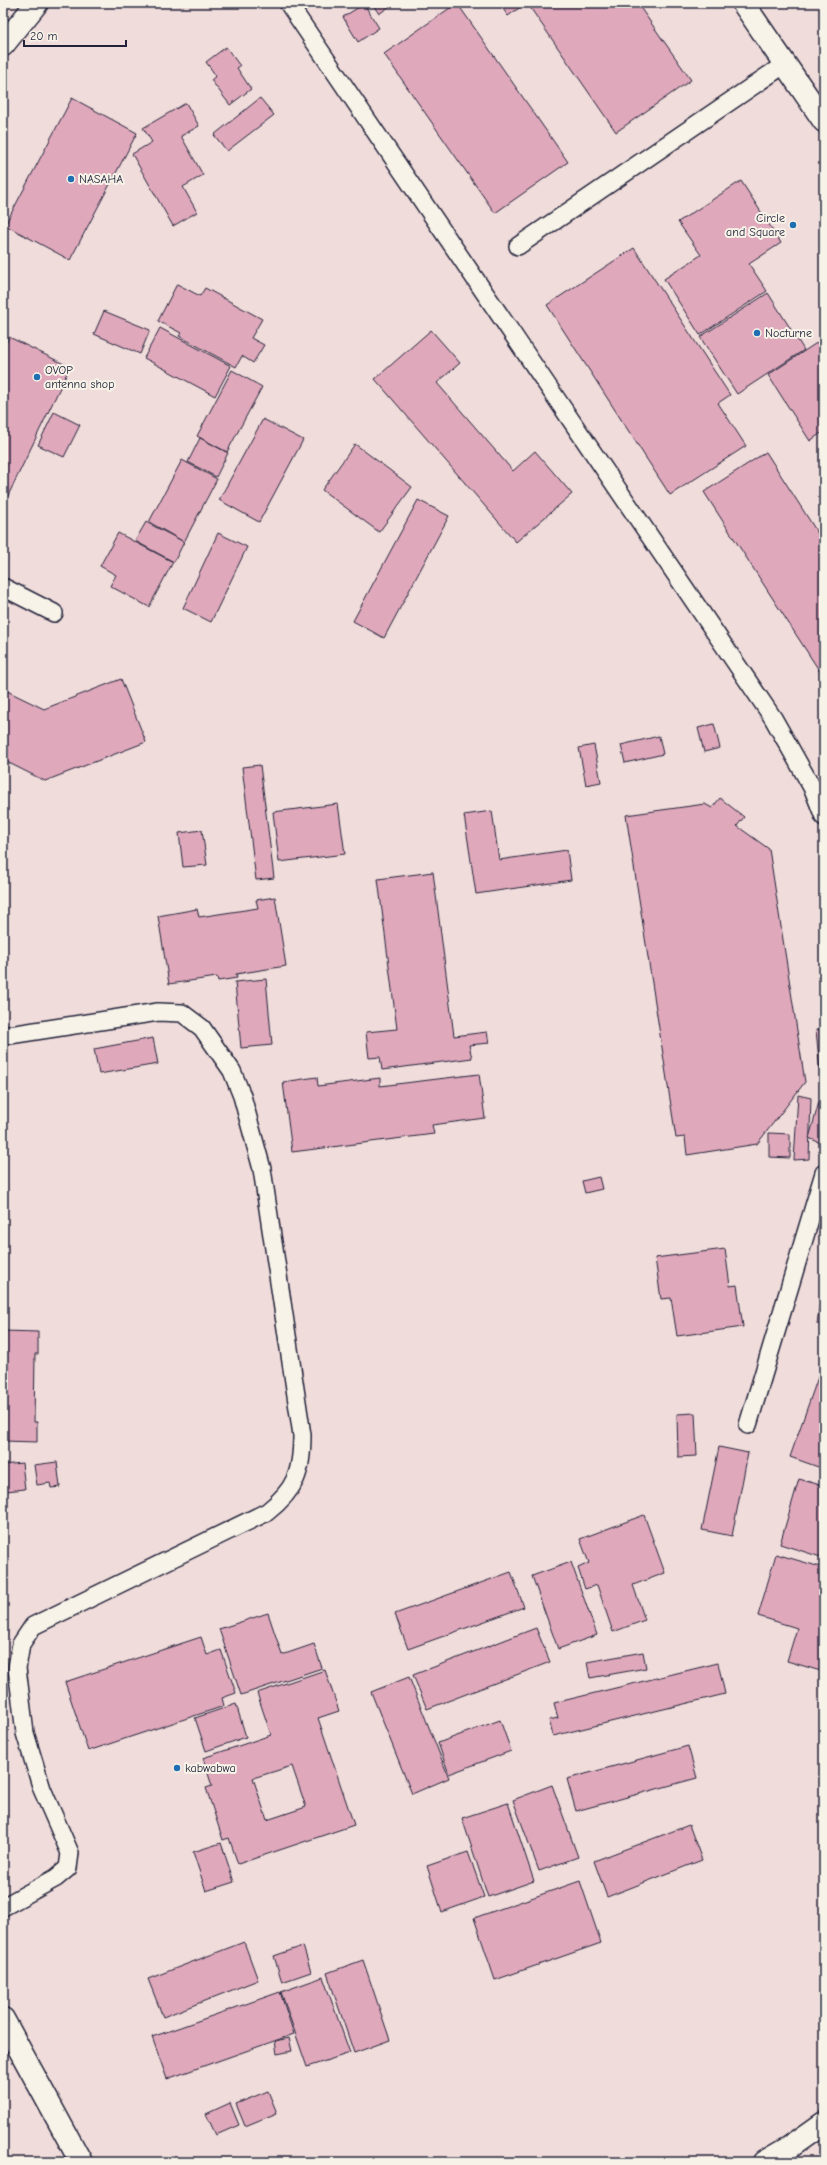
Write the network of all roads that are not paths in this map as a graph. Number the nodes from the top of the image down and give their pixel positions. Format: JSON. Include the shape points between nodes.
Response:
{"nodes":[{"id":1,"x":37,"y":3,"type":"edge"},
{"id":2,"x":288,"y":3,"type":"edge"},
{"id":3,"x":743,"y":3,"type":"edge"},
{"id":4,"x":3,"y":45,"type":"edge"},
{"id":5,"x":785,"y":64,"type":"junction"},
{"id":6,"x":824,"y":121,"type":"edge"},
{"id":7,"x":518,"y":246,"type":"dead end"},
{"id":8,"x":3,"y":587,"type":"edge"},
{"id":9,"x":54,"y":613,"type":"dead end"},
{"id":10,"x":824,"y":817,"type":"edge"},
{"id":11,"x":3,"y":1036,"type":"edge"},
{"id":12,"x":824,"y":1173,"type":"edge"},
{"id":13,"x":748,"y":1425,"type":"dead end"},
{"id":14,"x":3,"y":1907,"type":"edge"},
{"id":15,"x":3,"y":2019,"type":"edge"},
{"id":16,"x":824,"y":2123,"type":"edge"},
{"id":17,"x":81,"y":2162,"type":"edge"},
{"id":18,"x":764,"y":2162,"type":"edge"}],
"edges":[{"from":1,"to":4,"type":"main road"},
{"from":2,"to":10,"type":"lane","via":[[773,718],[813,789]]},
{"from":3,"to":5,"type":"main road"},
{"from":5,"to":6,"type":"main road"},
{"from":5,"to":7,"type":"lane"},
{"from":8,"to":9,"type":"lane"},
{"from":11,"to":14,"type":"lane","via":[[158,1012],[182,1013],[202,1028],[232,1071],[242,1096],[262,1169],[302,1435],[302,1460],[295,1482],[283,1500],[267,1512],[33,1626],[21,1644],[17,1668],[25,1733],[42,1788],[70,1853],[68,1868],[56,1878]]},
{"from":12,"to":13,"type":"lane"},
{"from":15,"to":17,"type":"main road"},
{"from":16,"to":18,"type":"main road"}]}
